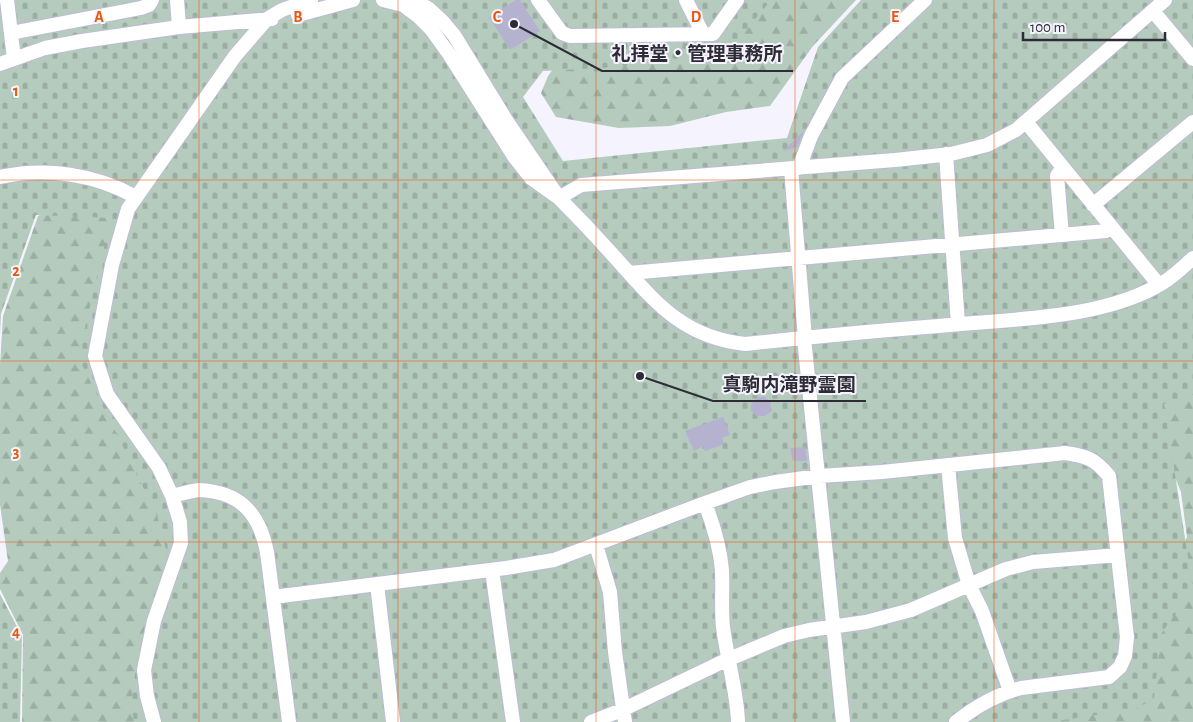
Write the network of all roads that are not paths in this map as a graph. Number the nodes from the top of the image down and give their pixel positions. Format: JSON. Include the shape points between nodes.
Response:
{"nodes":[{"id":1,"x":6,"y":0,"type":"edge"},
{"id":2,"x":152,"y":0,"type":"edge"},
{"id":3,"x":177,"y":0,"type":"edge"},
{"id":4,"x":280,"y":0,"type":"edge"},
{"id":5,"x":311,"y":0,"type":"edge"},
{"id":6,"x":353,"y":0,"type":"edge"},
{"id":7,"x":415,"y":0,"type":"edge"},
{"id":8,"x":538,"y":0,"type":"edge"},
{"id":9,"x":686,"y":0,"type":"edge"},
{"id":10,"x":737,"y":0,"type":"edge"},
{"id":11,"x":924,"y":0,"type":"edge"},
{"id":12,"x":1165,"y":0,"type":"edge"},
{"id":13,"x":390,"y":1,"type":"edge"},
{"id":14,"x":1153,"y":11,"type":"junction"},
{"id":15,"x":267,"y":19,"type":"junction"},
{"id":16,"x":179,"y":27,"type":"junction"},
{"id":17,"x":11,"y":33,"type":"junction"},
{"id":18,"x":703,"y":34,"type":"junction"},
{"id":19,"x":14,"y":58,"type":"junction"},
{"id":20,"x":1193,"y":59,"type":"edge"},
{"id":21,"x":0,"y":64,"type":"edge"},
{"id":22,"x":1026,"y":122,"type":"junction"},
{"id":23,"x":1193,"y":122,"type":"edge"},
{"id":24,"x":946,"y":154,"type":"junction"},
{"id":25,"x":1063,"y":167,"type":"junction"},
{"id":26,"x":795,"y":168,"type":"junction"},
{"id":27,"x":0,"y":177,"type":"edge"},
{"id":28,"x":136,"y":196,"type":"junction"},
{"id":29,"x":559,"y":198,"type":"junction"},
{"id":30,"x":1093,"y":205,"type":"junction"},
{"id":31,"x":1112,"y":227,"type":"junction"},
{"id":32,"x":1062,"y":235,"type":"junction"},
{"id":33,"x":952,"y":245,"type":"junction"},
{"id":34,"x":798,"y":258,"type":"junction"},
{"id":35,"x":1193,"y":258,"type":"edge"},
{"id":36,"x":629,"y":272,"type":"junction"},
{"id":37,"x":1158,"y":285,"type":"junction"},
{"id":38,"x":958,"y":324,"type":"junction"},
{"id":39,"x":804,"y":338,"type":"junction"},
{"id":40,"x":948,"y":465,"type":"junction"},
{"id":41,"x":819,"y":476,"type":"junction"},
{"id":42,"x":172,"y":496,"type":"junction"},
{"id":43,"x":704,"y":503,"type":"junction"},
{"id":44,"x":596,"y":545,"type":"junction"},
{"id":45,"x":1118,"y":555,"type":"junction"},
{"id":46,"x":492,"y":570,"type":"junction"},
{"id":47,"x":377,"y":584,"type":"junction"},
{"id":48,"x":969,"y":585,"type":"junction"},
{"id":49,"x":273,"y":597,"type":"junction"},
{"id":50,"x":834,"y":628,"type":"junction"},
{"id":51,"x":728,"y":659,"type":"junction"},
{"id":52,"x":1010,"y":690,"type":"junction"},
{"id":53,"x":624,"y":716,"type":"edge"},
{"id":54,"x":154,"y":722,"type":"edge"},
{"id":55,"x":288,"y":722,"type":"edge"},
{"id":56,"x":393,"y":722,"type":"edge"},
{"id":57,"x":513,"y":722,"type":"edge"},
{"id":58,"x":591,"y":722,"type":"edge"},
{"id":59,"x":738,"y":722,"type":"edge"},
{"id":60,"x":844,"y":722,"type":"edge"},
{"id":61,"x":956,"y":722,"type":"edge"}],
"edges":[{"from":1,"to":17,"type":"lane"},
{"from":2,"to":17,"type":"lane","via":[[141,8]]},
{"from":3,"to":16,"type":"lane"},
{"from":4,"to":15,"type":"lane","via":[[270,10]]},
{"from":5,"to":15,"type":"lane"},
{"from":6,"to":15,"type":"lane","via":[[286,19]]},
{"from":7,"to":29,"type":"lane","via":[[429,9],[454,35]]},
{"from":8,"to":18,"type":"lane","via":[[562,33],[570,36]]},
{"from":9,"to":18,"type":"lane"},
{"from":10,"to":18,"type":"lane","via":[[713,34]]},
{"from":11,"to":26,"type":"lane","via":[[842,78]]},
{"from":12,"to":14,"type":"lane"},
{"from":13,"to":29,"type":"lane","via":[[402,5],[431,29],[515,158],[531,178]]},
{"from":14,"to":20,"type":"lane"},
{"from":14,"to":22,"type":"lane"},
{"from":15,"to":16,"type":"lane"},
{"from":15,"to":28,"type":"lane","via":[[235,56]]},
{"from":16,"to":19,"type":"lane","via":[[82,40]]},
{"from":17,"to":19,"type":"lane"},
{"from":19,"to":21,"type":"lane"},
{"from":22,"to":24,"type":"lane","via":[[987,145]]},
{"from":22,"to":25,"type":"lane"},
{"from":23,"to":30,"type":"lane"},
{"from":24,"to":26,"type":"lane"},
{"from":24,"to":33,"type":"lane"},
{"from":25,"to":30,"type":"lane"},
{"from":25,"to":32,"type":"lane","via":[[1057,176]]},
{"from":26,"to":29,"type":"lane","via":[[581,185]]},
{"from":26,"to":34,"type":"lane"},
{"from":27,"to":28,"type":"lane","via":[[55,171]]},
{"from":28,"to":42,"type":"lane","via":[[128,209],[112,265],[95,356],[107,394],[159,468]]},
{"from":29,"to":36,"type":"lane"},
{"from":30,"to":31,"type":"lane"},
{"from":31,"to":32,"type":"lane","via":[[1106,231]]},
{"from":31,"to":37,"type":"lane"},
{"from":32,"to":33,"type":"lane"},
{"from":33,"to":34,"type":"lane"},
{"from":33,"to":38,"type":"lane"},
{"from":34,"to":36,"type":"lane"},
{"from":34,"to":39,"type":"lane"},
{"from":35,"to":37,"type":"lane"},
{"from":36,"to":39,"type":"lane","via":[[672,315],[700,333],[746,344]]},
{"from":37,"to":38,"type":"lane","via":[[1120,302],[1079,312]]},
{"from":38,"to":39,"type":"lane"},
{"from":39,"to":41,"type":"lane"},
{"from":40,"to":41,"type":"lane"},
{"from":40,"to":45,"type":"lane","via":[[1065,453],[1083,455],[1097,462],[1109,476]]},
{"from":40,"to":48,"type":"lane","via":[[955,538]]},
{"from":41,"to":43,"type":"lane","via":[[750,487]]},
{"from":41,"to":50,"type":"lane"},
{"from":42,"to":49,"type":"lane","via":[[199,490],[239,500],[254,516],[264,536]]},
{"from":42,"to":54,"type":"lane","via":[[180,522],[181,543],[154,621],[144,670]]},
{"from":43,"to":44,"type":"lane"},
{"from":43,"to":51,"type":"lane","via":[[713,525],[722,569],[722,608]]},
{"from":44,"to":46,"type":"lane","via":[[554,560]]},
{"from":44,"to":53,"type":"lane","via":[[610,592]]},
{"from":45,"to":48,"type":"lane","via":[[1033,562],[1006,569]]},
{"from":45,"to":52,"type":"lane","via":[[1127,637],[1120,667],[1109,677]]},
{"from":46,"to":47,"type":"lane"},
{"from":46,"to":57,"type":"lane"},
{"from":47,"to":49,"type":"lane"},
{"from":47,"to":56,"type":"lane"},
{"from":48,"to":50,"type":"lane","via":[[911,610]]},
{"from":48,"to":52,"type":"lane"},
{"from":49,"to":55,"type":"lane"},
{"from":50,"to":51,"type":"lane","via":[[784,636]]},
{"from":50,"to":60,"type":"lane"},
{"from":51,"to":53,"type":"lane"},
{"from":51,"to":59,"type":"lane"},
{"from":52,"to":61,"type":"lane","via":[[969,711]]},
{"from":53,"to":58,"type":"lane"}]}
